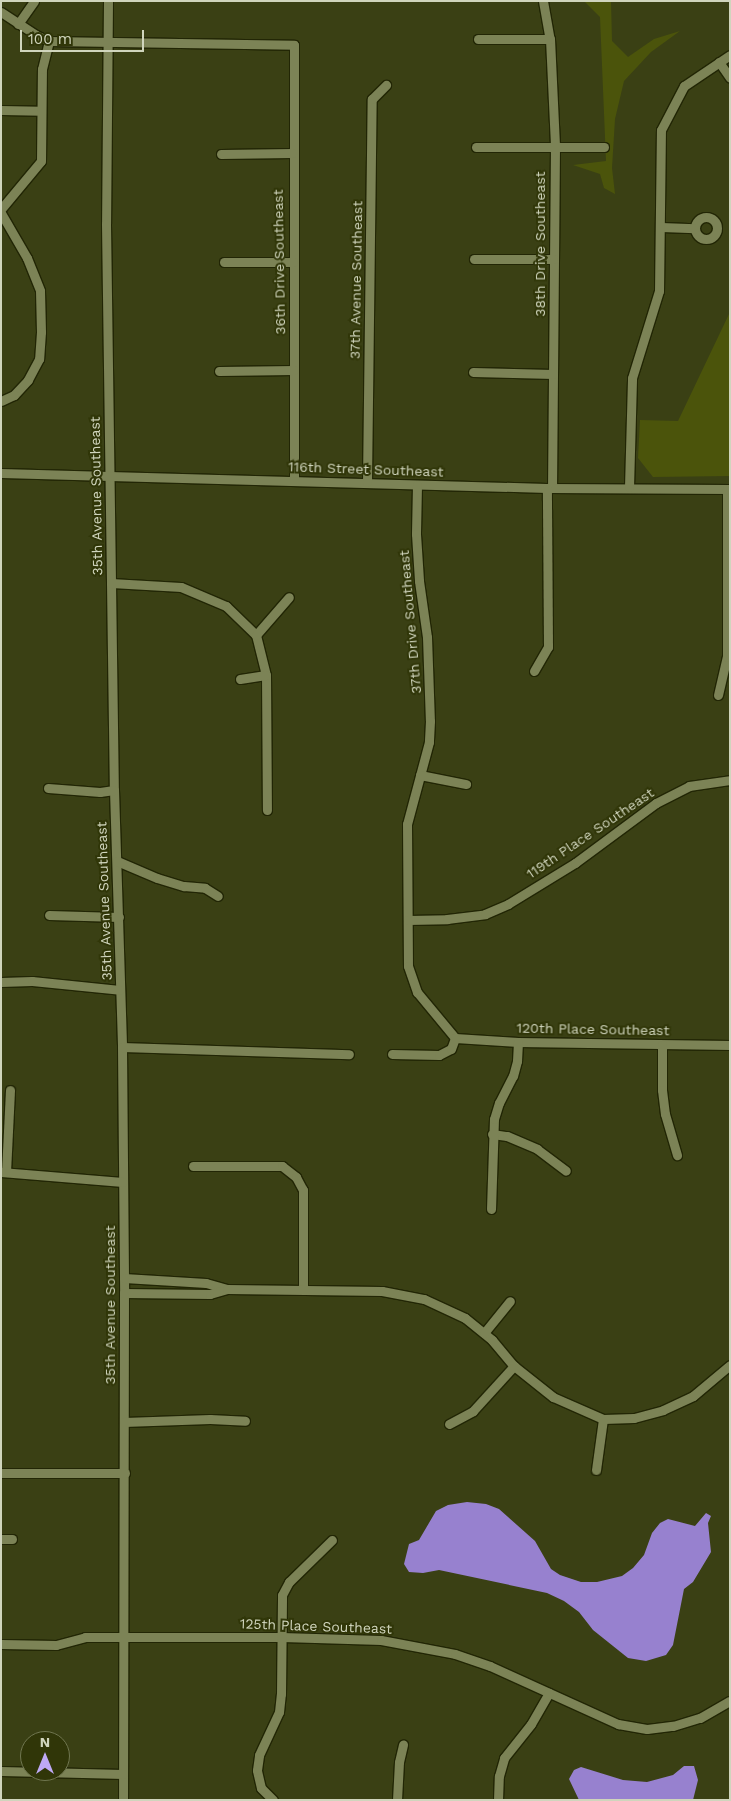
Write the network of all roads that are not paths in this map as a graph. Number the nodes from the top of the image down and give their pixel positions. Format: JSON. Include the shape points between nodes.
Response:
{"nodes":[{"id":1,"x":34,"y":1,"type":"edge"},
{"id":2,"x":108,"y":1,"type":"edge"},
{"id":3,"x":543,"y":1,"type":"edge"},
{"id":4,"x":1,"y":12,"type":"edge"},
{"id":5,"x":18,"y":24,"type":"junction"},
{"id":6,"x":550,"y":38,"type":"junction"},
{"id":7,"x":478,"y":39,"type":"dead end"},
{"id":8,"x":49,"y":41,"type":"junction"},
{"id":9,"x":108,"y":41,"type":"junction"},
{"id":10,"x":730,"y":55,"type":"edge"},
{"id":11,"x":719,"y":62,"type":"junction"},
{"id":12,"x":730,"y":78,"type":"edge"},
{"id":13,"x":386,"y":85,"type":"dead end"},
{"id":14,"x":1,"y":110,"type":"edge"},
{"id":15,"x":40,"y":111,"type":"junction"},
{"id":16,"x":476,"y":147,"type":"dead end"},
{"id":17,"x":555,"y":147,"type":"junction"},
{"id":18,"x":604,"y":147,"type":"dead end"},
{"id":19,"x":292,"y":153,"type":"junction"},
{"id":20,"x":221,"y":154,"type":"dead end"},
{"id":21,"x":1,"y":211,"type":"edge"},
{"id":22,"x":661,"y":227,"type":"junction"},
{"id":23,"x":695,"y":228,"type":"dead end"},
{"id":24,"x":474,"y":259,"type":"dead end"},
{"id":25,"x":554,"y":259,"type":"junction"},
{"id":26,"x":224,"y":262,"type":"dead end"},
{"id":27,"x":293,"y":262,"type":"junction"},
{"id":28,"x":294,"y":370,"type":"junction"},
{"id":29,"x":219,"y":371,"type":"dead end"},
{"id":30,"x":473,"y":372,"type":"dead end"},
{"id":31,"x":553,"y":374,"type":"junction"},
{"id":32,"x":1,"y":401,"type":"edge"},
{"id":33,"x":1,"y":473,"type":"edge"},
{"id":34,"x":110,"y":478,"type":"junction"},
{"id":35,"x":294,"y":479,"type":"junction"},
{"id":36,"x":367,"y":482,"type":"junction"},
{"id":37,"x":418,"y":485,"type":"junction"},
{"id":38,"x":629,"y":487,"type":"junction"},
{"id":39,"x":550,"y":488,"type":"junction"},
{"id":40,"x":728,"y":488,"type":"edge"},
{"id":41,"x":111,"y":583,"type":"junction"},
{"id":42,"x":289,"y":596,"type":"dead end"},
{"id":43,"x":256,"y":635,"type":"junction"},
{"id":44,"x":534,"y":671,"type":"dead end"},
{"id":45,"x":266,"y":675,"type":"junction"},
{"id":46,"x":240,"y":679,"type":"dead end"},
{"id":47,"x":718,"y":695,"type":"dead end"},
{"id":48,"x":420,"y":774,"type":"junction"},
{"id":49,"x":730,"y":780,"type":"edge"},
{"id":50,"x":466,"y":784,"type":"dead end"},
{"id":51,"x":48,"y":788,"type":"dead end"},
{"id":52,"x":114,"y":790,"type":"junction"},
{"id":53,"x":267,"y":810,"type":"dead end"},
{"id":54,"x":117,"y":861,"type":"junction"},
{"id":55,"x":218,"y":896,"type":"dead end"},
{"id":56,"x":49,"y":915,"type":"dead end"},
{"id":57,"x":119,"y":917,"type":"junction"},
{"id":58,"x":408,"y":920,"type":"junction"},
{"id":59,"x":1,"y":982,"type":"edge"},
{"id":60,"x":120,"y":990,"type":"junction"},
{"id":61,"x":455,"y":1038,"type":"junction"},
{"id":62,"x":518,"y":1042,"type":"junction"},
{"id":63,"x":662,"y":1044,"type":"junction"},
{"id":64,"x":730,"y":1045,"type":"edge"},
{"id":65,"x":122,"y":1047,"type":"junction"},
{"id":66,"x":349,"y":1054,"type":"dead end"},
{"id":67,"x":392,"y":1054,"type":"dead end"},
{"id":68,"x":10,"y":1090,"type":"dead end"},
{"id":69,"x":492,"y":1134,"type":"junction"},
{"id":70,"x":677,"y":1155,"type":"dead end"},
{"id":71,"x":193,"y":1166,"type":"dead end"},
{"id":72,"x":566,"y":1171,"type":"dead end"},
{"id":73,"x":4,"y":1172,"type":"edge"},
{"id":74,"x":123,"y":1182,"type":"junction"},
{"id":75,"x":491,"y":1209,"type":"dead end"},
{"id":76,"x":124,"y":1278,"type":"junction"},
{"id":77,"x":227,"y":1289,"type":"junction"},
{"id":78,"x":303,"y":1290,"type":"junction"},
{"id":79,"x":124,"y":1293,"type":"junction"},
{"id":80,"x":510,"y":1301,"type":"dead end"},
{"id":81,"x":484,"y":1333,"type":"junction"},
{"id":82,"x":730,"y":1365,"type":"edge"},
{"id":83,"x":514,"y":1366,"type":"junction"},
{"id":84,"x":603,"y":1419,"type":"junction"},
{"id":85,"x":245,"y":1421,"type":"dead end"},
{"id":86,"x":124,"y":1422,"type":"junction"},
{"id":87,"x":449,"y":1424,"type":"dead end"},
{"id":88,"x":596,"y":1470,"type":"dead end"},
{"id":89,"x":1,"y":1473,"type":"edge"},
{"id":90,"x":125,"y":1473,"type":"junction"},
{"id":91,"x":1,"y":1539,"type":"edge"},
{"id":92,"x":12,"y":1540,"type":"dead end"},
{"id":93,"x":332,"y":1540,"type":"dead end"},
{"id":94,"x":123,"y":1637,"type":"junction"},
{"id":95,"x":282,"y":1637,"type":"junction"},
{"id":96,"x":1,"y":1644,"type":"edge"},
{"id":97,"x":549,"y":1693,"type":"junction"},
{"id":98,"x":730,"y":1701,"type":"edge"},
{"id":99,"x":404,"y":1744,"type":"dead end"},
{"id":100,"x":1,"y":1771,"type":"edge"},
{"id":101,"x":123,"y":1774,"type":"junction"},
{"id":102,"x":123,"y":1800,"type":"edge"},
{"id":103,"x":273,"y":1800,"type":"edge"},
{"id":104,"x":397,"y":1800,"type":"edge"},
{"id":105,"x":498,"y":1800,"type":"edge"}],
"edges":[{"from":1,"to":5,"type":"street"},
{"from":2,"to":9,"type":"street","name":"35th Avenue Southeast"},
{"from":3,"to":6,"type":"street","name":"38th Drive Southeast"},
{"from":4,"to":5,"type":"street"},
{"from":5,"to":8,"type":"street"},
{"from":6,"to":7,"type":"street"},
{"from":6,"to":17,"type":"street","name":"38th Drive Southeast"},
{"from":8,"to":9,"type":"street"},
{"from":8,"to":15,"type":"street","via":[[42,69]]},
{"from":9,"to":19,"type":"street","name":"36th Drive Southeast","via":[[294,45]]},
{"from":9,"to":34,"type":"street","name":"35th Avenue Southeast","via":[[106,224]]},
{"from":10,"to":11,"type":"street"},
{"from":11,"to":12,"type":"street"},
{"from":11,"to":22,"type":"street","via":[[684,86],[661,130]]},
{"from":13,"to":36,"type":"street","name":"37th Avenue Southeast","via":[[372,99]]},
{"from":14,"to":15,"type":"street"},
{"from":15,"to":21,"type":"street","via":[[41,161]]},
{"from":16,"to":17,"type":"street"},
{"from":17,"to":18,"type":"street"},
{"from":17,"to":25,"type":"street","name":"38th Drive Southeast"},
{"from":19,"to":20,"type":"street"},
{"from":19,"to":27,"type":"street","name":"36th Drive Southeast"},
{"from":21,"to":32,"type":"street","via":[[27,258],[40,291],[41,332],[39,359],[28,380],[14,395]]},
{"from":22,"to":23,"type":"street"},
{"from":22,"to":38,"type":"street","via":[[659,291],[632,378]]},
{"from":24,"to":25,"type":"street"},
{"from":25,"to":31,"type":"street","name":"38th Drive Southeast"},
{"from":26,"to":27,"type":"street"},
{"from":27,"to":28,"type":"street","name":"36th Drive Southeast"},
{"from":28,"to":29,"type":"street"},
{"from":28,"to":35,"type":"street","name":"36th Drive Southeast"},
{"from":30,"to":31,"type":"street"},
{"from":31,"to":39,"type":"street","name":"38th Drive Southeast"},
{"from":33,"to":34,"type":"street","name":"116th Street Southeast"},
{"from":34,"to":35,"type":"street","name":"116th Street Southeast"},
{"from":34,"to":41,"type":"street","name":"35th Avenue Southeast"},
{"from":35,"to":36,"type":"street","name":"116th Street Southeast"},
{"from":36,"to":37,"type":"street","name":"116th Street Southeast"},
{"from":37,"to":39,"type":"street","name":"116th Street Southeast"},
{"from":37,"to":48,"type":"street","name":"37th Drive Southeast","via":[[416,534],[430,678],[429,742]]},
{"from":38,"to":39,"type":"street","name":"116th Street Southeast"},
{"from":38,"to":40,"type":"street","name":"116th Street Southeast"},
{"from":39,"to":44,"type":"street","name":"38th Drive Southeast","via":[[548,647]]},
{"from":40,"to":47,"type":"street","via":[[727,657]]},
{"from":41,"to":43,"type":"street","via":[[181,587],[226,606]]},
{"from":41,"to":52,"type":"street","name":"35th Avenue Southeast"},
{"from":42,"to":43,"type":"street"},
{"from":43,"to":45,"type":"street"},
{"from":45,"to":46,"type":"street"},
{"from":45,"to":53,"type":"street"},
{"from":48,"to":50,"type":"street"},
{"from":48,"to":58,"type":"street","name":"37th Drive Southeast","via":[[407,824]]},
{"from":49,"to":58,"type":"street","name":"119th Place Southeast","via":[[689,786],[656,803],[576,863],[508,904],[485,914]]},
{"from":51,"to":52,"type":"street"},
{"from":52,"to":54,"type":"street","name":"35th Avenue Southeast"},
{"from":54,"to":55,"type":"street","via":[[158,879],[205,888]]},
{"from":54,"to":57,"type":"street","name":"35th Avenue Southeast"},
{"from":56,"to":57,"type":"street"},
{"from":57,"to":60,"type":"street","name":"35th Avenue Southeast"},
{"from":58,"to":61,"type":"street","name":"37th Drive Southeast","via":[[408,966],[417,992]]},
{"from":59,"to":60,"type":"street","via":[[32,980]]},
{"from":60,"to":65,"type":"street","name":"35th Avenue Southeast"},
{"from":61,"to":62,"type":"street","name":"120th Place Southeast"},
{"from":61,"to":67,"type":"street","via":[[451,1049],[439,1055]]},
{"from":62,"to":63,"type":"street","name":"120th Place Southeast"},
{"from":62,"to":69,"type":"street","via":[[517,1061],[499,1102]]},
{"from":63,"to":64,"type":"street","name":"120th Place Southeast"},
{"from":63,"to":70,"type":"street","via":[[665,1114]]},
{"from":65,"to":66,"type":"street"},
{"from":65,"to":74,"type":"street","name":"35th Avenue Southeast"},
{"from":68,"to":73,"type":"street"},
{"from":69,"to":72,"type":"street","via":[[506,1136],[537,1149]]},
{"from":69,"to":75,"type":"street"},
{"from":71,"to":78,"type":"street","via":[[282,1166],[296,1177],[303,1190]]},
{"from":73,"to":74,"type":"street"},
{"from":74,"to":76,"type":"street","name":"35th Avenue Southeast"},
{"from":76,"to":77,"type":"street","via":[[206,1283]]},
{"from":76,"to":79,"type":"street","name":"35th Avenue Southeast"},
{"from":77,"to":78,"type":"street"},
{"from":77,"to":79,"type":"street","via":[[210,1294]]},
{"from":78,"to":81,"type":"street","via":[[382,1290],[424,1299],[465,1318]]},
{"from":79,"to":86,"type":"street","name":"35th Avenue Southeast"},
{"from":80,"to":81,"type":"street"},
{"from":81,"to":83,"type":"street"},
{"from":82,"to":84,"type":"street","via":[[693,1396],[663,1410],[634,1418]]},
{"from":83,"to":84,"type":"street","via":[[554,1397]]},
{"from":83,"to":87,"type":"street","via":[[473,1411]]},
{"from":84,"to":88,"type":"street"},
{"from":85,"to":86,"type":"street"},
{"from":86,"to":90,"type":"street","name":"35th Avenue Southeast"},
{"from":89,"to":90,"type":"street"},
{"from":90,"to":94,"type":"street","name":"35th Avenue Southeast"},
{"from":91,"to":92,"type":"street"},
{"from":93,"to":95,"type":"street","via":[[289,1582],[282,1595]]},
{"from":94,"to":95,"type":"street","name":"125th Place Southeast"},
{"from":94,"to":96,"type":"street","name":"125th Place Southeast","via":[[85,1637],[56,1645]]},
{"from":94,"to":101,"type":"street","name":"35th Avenue Southeast"},
{"from":95,"to":97,"type":"street","name":"125th Place Southeast","via":[[350,1638],[416,1645],[490,1666]]},
{"from":95,"to":103,"type":"street","via":[[279,1712],[259,1755],[257,1770],[261,1788]]},
{"from":97,"to":98,"type":"street","name":"125th Place Southeast","via":[[618,1724],[647,1729],[700,1718]]},
{"from":97,"to":105,"type":"street","via":[[531,1724],[504,1758]]},
{"from":99,"to":104,"type":"street","via":[[399,1762]]},
{"from":100,"to":101,"type":"street"},
{"from":101,"to":102,"type":"street","name":"35th Avenue Southeast"}]}
